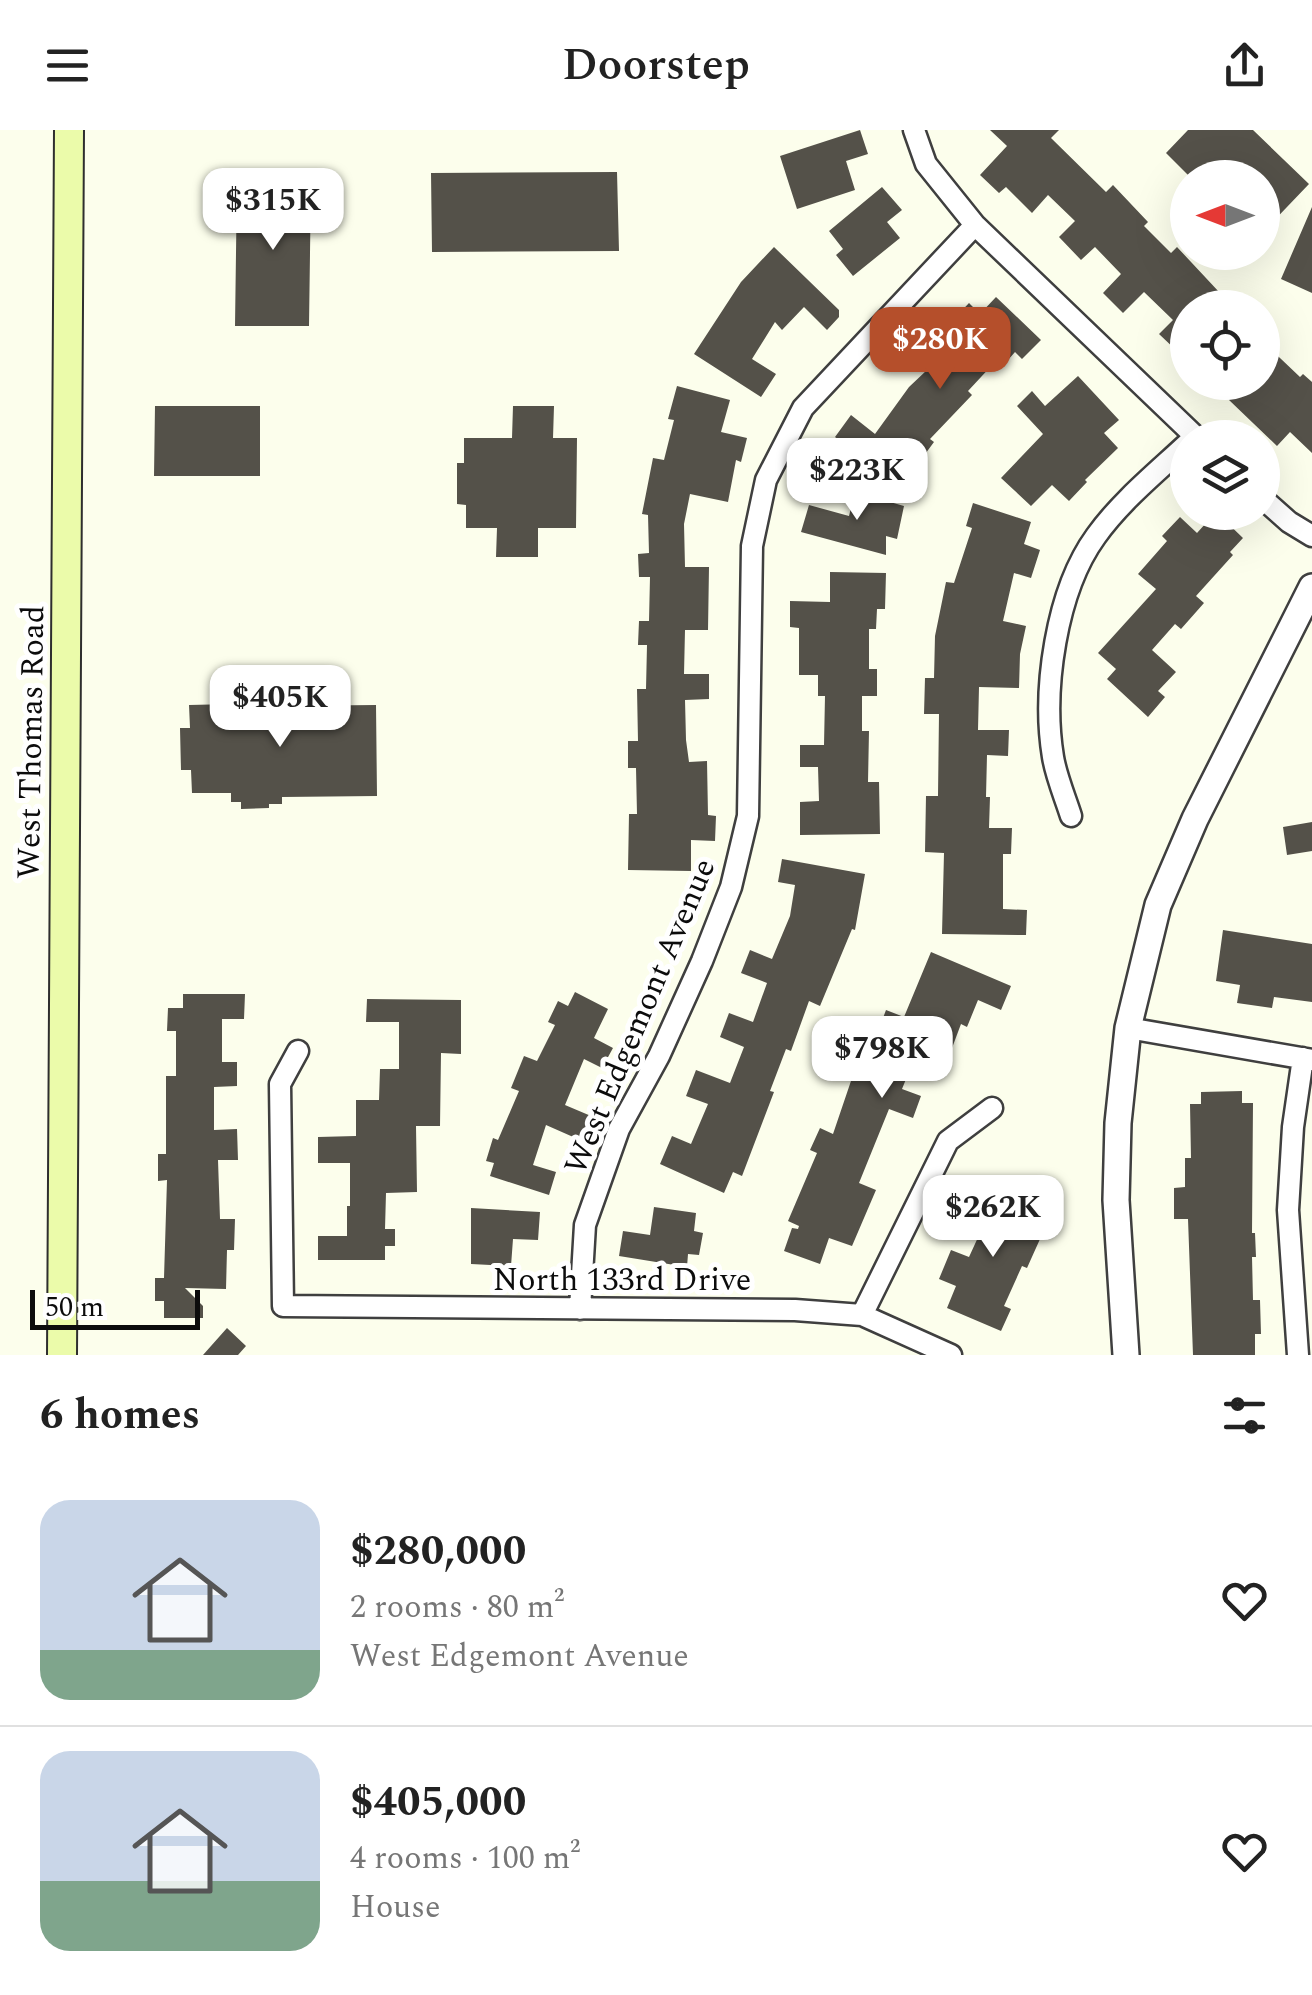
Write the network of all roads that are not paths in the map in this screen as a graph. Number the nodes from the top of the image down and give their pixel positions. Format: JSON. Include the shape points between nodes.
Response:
{"nodes":[{"id":1,"x":69,"y":130,"type":"edge"},
{"id":2,"x":914,"y":130,"type":"edge"},
{"id":3,"x":975,"y":225,"type":"junction"},
{"id":4,"x":1175,"y":420,"type":"edge"},
{"id":5,"x":1170,"y":460,"type":"edge"},
{"id":6,"x":1280,"y":514,"type":"edge"},
{"id":7,"x":1312,"y":536,"type":"edge"},
{"id":8,"x":1312,"y":587,"type":"edge"},
{"id":9,"x":1071,"y":816,"type":"dead end"},
{"id":10,"x":1128,"y":1028,"type":"junction"},
{"id":11,"x":298,"y":1051,"type":"dead end"},
{"id":12,"x":1308,"y":1059,"type":"edge"},
{"id":13,"x":992,"y":1108,"type":"dead end"},
{"id":14,"x":580,"y":1308,"type":"junction"},
{"id":15,"x":862,"y":1315,"type":"junction"},
{"id":16,"x":62,"y":1355,"type":"edge"},
{"id":17,"x":951,"y":1355,"type":"edge"},
{"id":18,"x":1126,"y":1355,"type":"edge"},
{"id":19,"x":1298,"y":1355,"type":"edge"}],
"edges":[{"from":1,"to":16,"type":"main road","name":"West Thomas Road"},
{"from":2,"to":3,"type":"street","via":[[926,164]]},
{"from":3,"to":4,"type":"street"},
{"from":3,"to":14,"type":"street","name":"West Edgemont Avenue","via":[[803,408],[766,480],[752,546],[748,816],[731,887],[702,961],[619,1129],[585,1224]]},
{"from":5,"to":9,"type":"street","via":[[1095,537],[1072,581],[1057,634],[1050,694],[1053,758]]},
{"from":6,"to":7,"type":"street"},
{"from":8,"to":10,"type":"street","via":[[1158,904]]},
{"from":10,"to":12,"type":"street"},
{"from":10,"to":18,"type":"street","via":[[1116,1200]]},
{"from":11,"to":14,"type":"street","name":"North 133rd Drive","via":[[280,1084],[283,1306]]},
{"from":12,"to":19,"type":"street","via":[[1292,1128],[1288,1210]]},
{"from":13,"to":15,"type":"street","via":[[948,1141]]},
{"from":14,"to":15,"type":"street","name":"North 133rd Drive"},
{"from":15,"to":17,"type":"street","name":"North 133rd Drive"}]}
